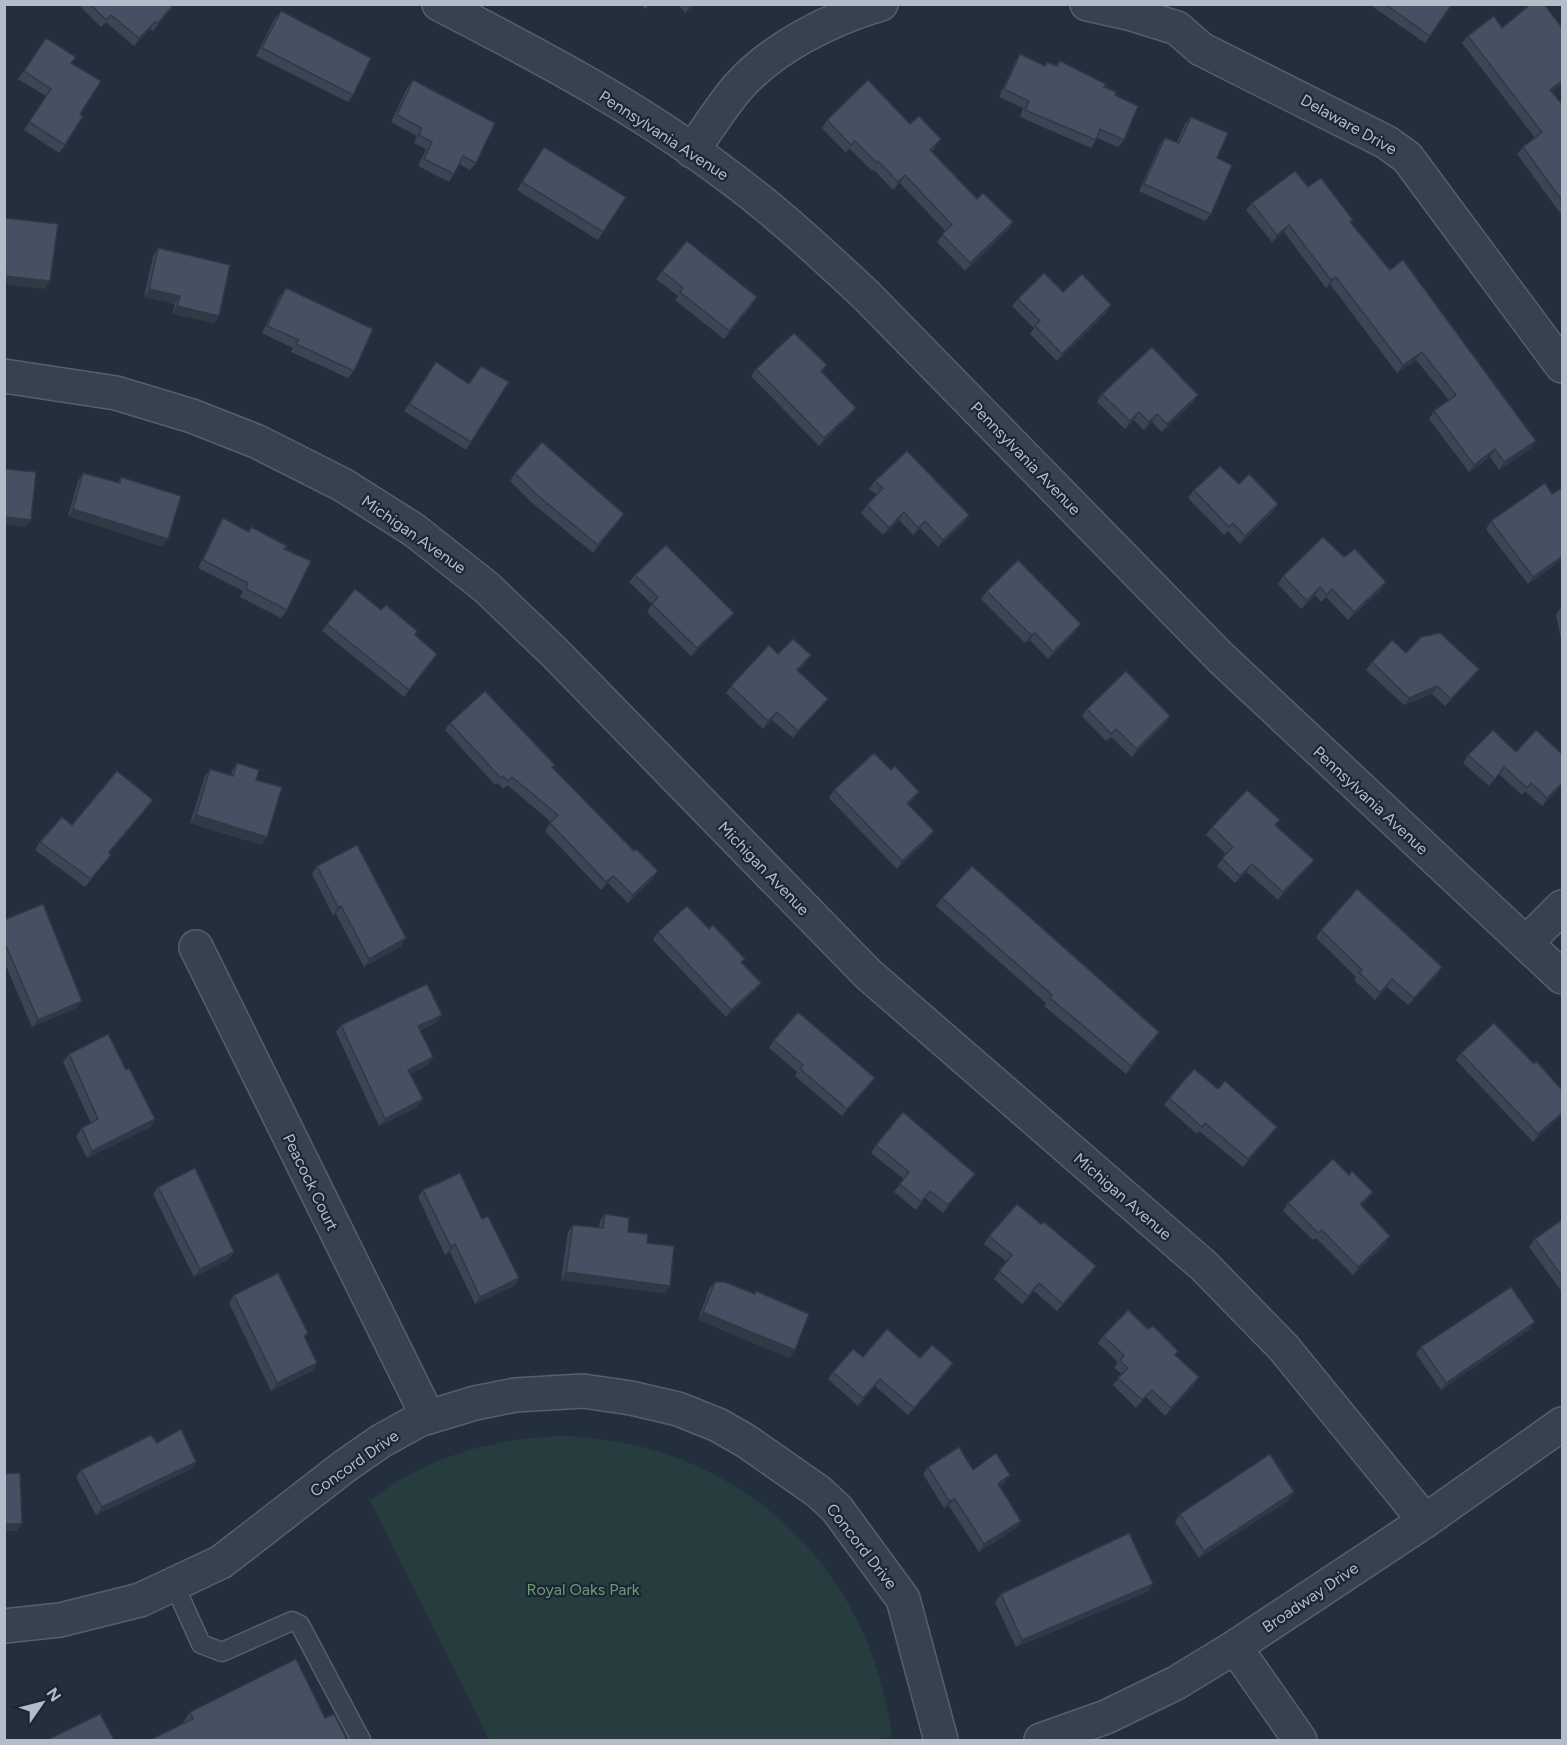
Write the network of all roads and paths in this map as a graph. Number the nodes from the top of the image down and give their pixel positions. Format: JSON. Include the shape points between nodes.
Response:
{"nodes":[{"id":1,"x":439,"y":4,"type":"edge"},
{"id":2,"x":881,"y":4,"type":"edge"},
{"id":3,"x":1087,"y":4,"type":"edge"},
{"id":4,"x":1134,"y":9,"type":"edge"},
{"id":5,"x":692,"y":151,"type":"junction"},
{"id":6,"x":1563,"y":366,"type":"edge"},
{"id":7,"x":4,"y":376,"type":"edge"},
{"id":8,"x":1563,"y":907,"type":"edge"},
{"id":9,"x":1526,"y":943,"type":"junction"},
{"id":10,"x":196,"y":947,"type":"dead end"},
{"id":11,"x":1563,"y":977,"type":"edge"},
{"id":12,"x":428,"y":1417,"type":"junction"},
{"id":13,"x":1563,"y":1424,"type":"edge"},
{"id":14,"x":1425,"y":1521,"type":"junction"},
{"id":15,"x":174,"y":1584,"type":"junction"},
{"id":16,"x":4,"y":1626,"type":"edge"},
{"id":17,"x":1235,"y":1647,"type":"junction"},
{"id":18,"x":361,"y":1740,"type":"edge"},
{"id":19,"x":941,"y":1740,"type":"edge"},
{"id":20,"x":1041,"y":1740,"type":"edge"},
{"id":21,"x":1300,"y":1740,"type":"edge"}],
"edges":[{"from":1,"to":5,"type":"street","name":"Pennsylvania Avenue","via":[[531,52]]},
{"from":2,"to":5,"type":"street","via":[[843,15],[768,61],[739,87]]},
{"from":3,"to":4,"type":"street","name":"Delaware Drive"},
{"from":4,"to":6,"type":"street","name":"Delaware Drive","via":[[1177,28],[1201,49],[1386,142],[1407,157]]},
{"from":5,"to":9,"type":"street","name":"Pennsylvania Avenue","via":[[736,183],[866,294],[1221,658]]},
{"from":7,"to":14,"type":"street","name":"Michigan Avenue","via":[[116,393],[192,416],[258,442],[344,485],[414,530],[486,587],[868,974],[1204,1266],[1283,1347]]},
{"from":8,"to":9,"type":"street"},
{"from":9,"to":11,"type":"street","name":"Pennsylvania Avenue"},
{"from":10,"to":12,"type":"street","name":"Peacock Court"},
{"from":12,"to":15,"type":"street","name":"Concord Drive","via":[[381,1441],[221,1562]]},
{"from":12,"to":19,"type":"street","name":"Concord Drive","via":[[515,1395],[583,1391],[678,1410],[746,1441],[837,1509],[903,1599]]},
{"from":13,"to":14,"type":"street","name":"Broadway Drive"},
{"from":14,"to":17,"type":"street","name":"Broadway Drive"},
{"from":15,"to":16,"type":"street","name":"Concord Drive","via":[[140,1600],[60,1620]]},
{"from":15,"to":18,"type":"lane","via":[[201,1644],[210,1650],[222,1652],[292,1621],[300,1625]]},
{"from":17,"to":20,"type":"street","name":"Broadway Drive","via":[[1176,1683],[1106,1717]]},
{"from":17,"to":21,"type":"street"}]}
